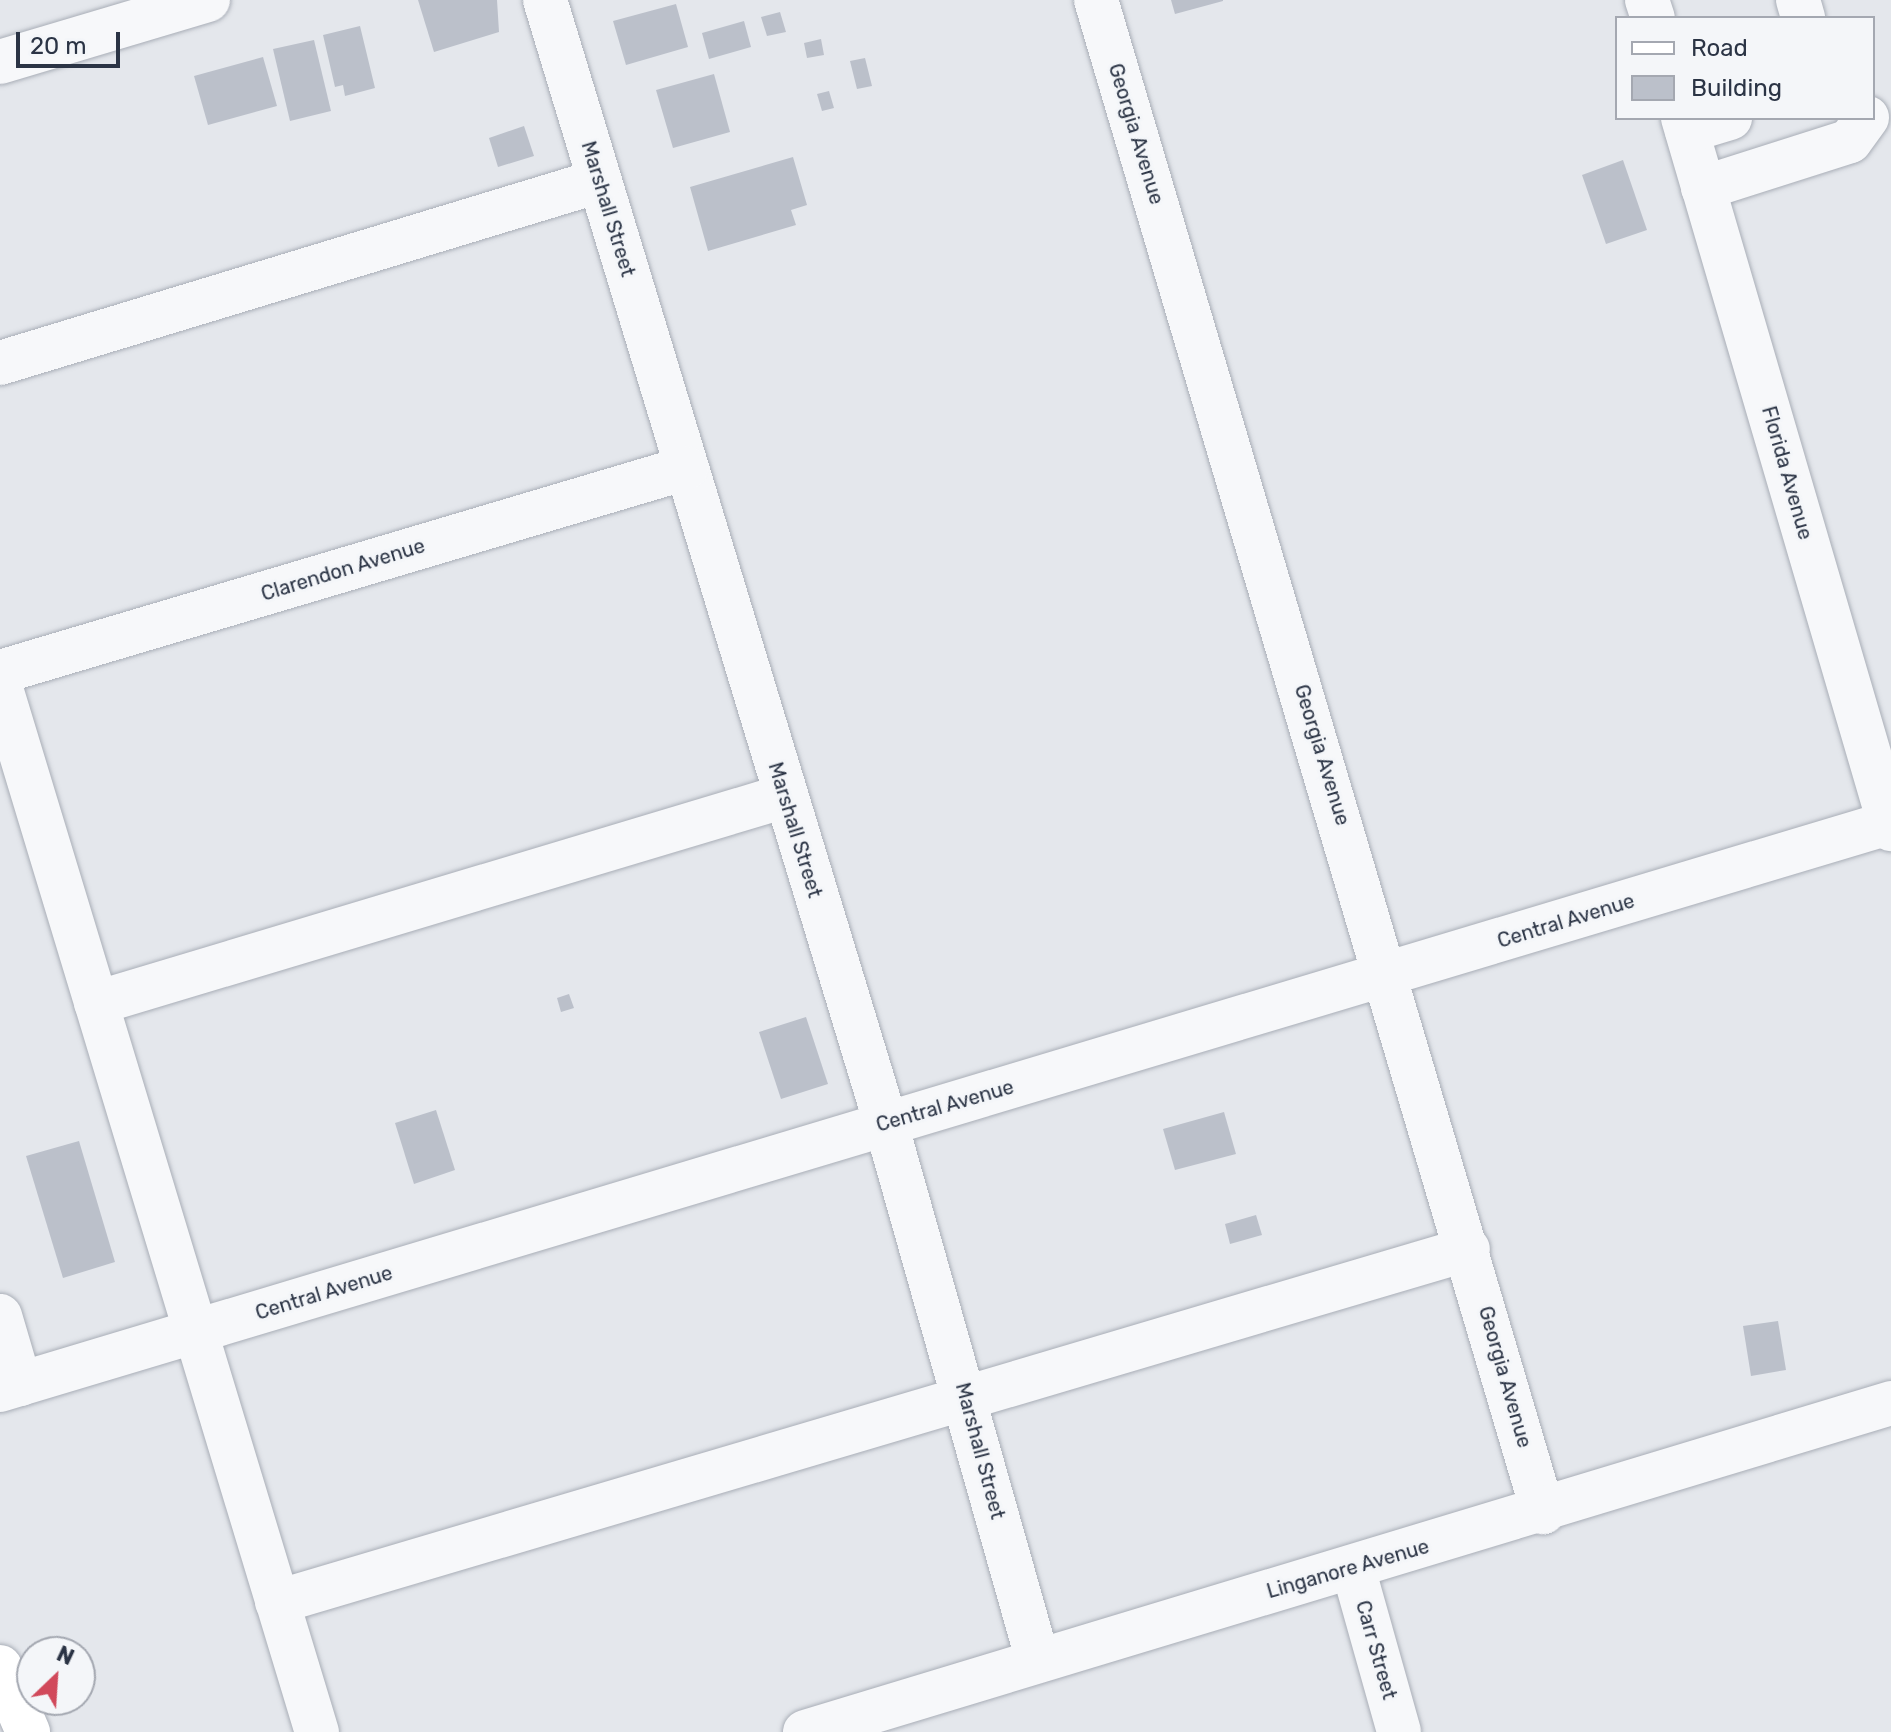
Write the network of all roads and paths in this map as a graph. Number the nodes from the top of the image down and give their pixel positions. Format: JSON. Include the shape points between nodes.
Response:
{"nodes":[{"id":1,"x":208,"y":0,"type":"edge"},
{"id":2,"x":545,"y":0,"type":"edge"},
{"id":3,"x":1096,"y":0,"type":"edge"},
{"id":4,"x":0,"y":62,"type":"edge"},
{"id":5,"x":1715,"y":120,"type":"edge"},
{"id":6,"x":1866,"y":120,"type":"edge"},
{"id":7,"x":1685,"y":124,"type":"edge"},
{"id":8,"x":599,"y":181,"type":"junction"},
{"id":9,"x":1703,"y":188,"type":"junction"},
{"id":10,"x":0,"y":363,"type":"edge"},
{"id":11,"x":686,"y":468,"type":"junction"},
{"id":12,"x":0,"y":672,"type":"edge"},
{"id":13,"x":0,"y":685,"type":"edge"},
{"id":14,"x":785,"y":796,"type":"junction"},
{"id":15,"x":1890,"y":826,"type":"edge"},
{"id":16,"x":1388,"y":976,"type":"junction"},
{"id":17,"x":96,"y":1003,"type":"junction"},
{"id":18,"x":886,"y":1124,"type":"junction"},
{"id":19,"x":1468,"y":1249,"type":"junction"},
{"id":20,"x":0,"y":1316,"type":"edge"},
{"id":21,"x":194,"y":1333,"type":"junction"},
{"id":22,"x":10,"y":1387,"type":"edge"},
{"id":23,"x":966,"y":1397,"type":"junction"},
{"id":24,"x":1891,"y":1403,"type":"edge"},
{"id":25,"x":1543,"y":1512,"type":"junction"},
{"id":26,"x":1353,"y":1568,"type":"junction"},
{"id":27,"x":277,"y":1602,"type":"junction"},
{"id":28,"x":1038,"y":1661,"type":"junction"},
{"id":29,"x":0,"y":1669,"type":"edge"},
{"id":30,"x":812,"y":1731,"type":"edge"},
{"id":31,"x":28,"y":1732,"type":"edge"},
{"id":32,"x":317,"y":1732,"type":"edge"},
{"id":33,"x":1399,"y":1732,"type":"edge"}],
"edges":[{"from":1,"to":4,"type":"street"},
{"from":2,"to":8,"type":"street","name":"Marshall Street"},
{"from":3,"to":16,"type":"street","name":"Georgia Avenue"},
{"from":5,"to":7,"type":"street"},
{"from":6,"to":9,"type":"street","via":[[1850,141]]},
{"from":7,"to":9,"type":"street","name":"Florida Avenue"},
{"from":8,"to":10,"type":"street"},
{"from":8,"to":11,"type":"street","name":"Marshall Street"},
{"from":9,"to":15,"type":"street","name":"Florida Avenue"},
{"from":11,"to":12,"type":"street","name":"Clarendon Avenue"},
{"from":11,"to":14,"type":"street","name":"Marshall Street"},
{"from":13,"to":17,"type":"street"},
{"from":14,"to":17,"type":"street"},
{"from":14,"to":18,"type":"street","name":"Marshall Street"},
{"from":15,"to":16,"type":"street","name":"Central Avenue"},
{"from":16,"to":18,"type":"street","name":"Central Avenue"},
{"from":16,"to":19,"type":"street","name":"Georgia Avenue"},
{"from":17,"to":21,"type":"street"},
{"from":18,"to":21,"type":"street","name":"Central Avenue"},
{"from":18,"to":23,"type":"street","name":"Marshall Street"},
{"from":19,"to":23,"type":"street"},
{"from":19,"to":25,"type":"street","name":"Georgia Avenue"},
{"from":20,"to":22,"type":"street"},
{"from":21,"to":22,"type":"street","name":"Central Avenue"},
{"from":21,"to":27,"type":"street"},
{"from":23,"to":27,"type":"street"},
{"from":23,"to":28,"type":"street","name":"Marshall Street"},
{"from":24,"to":25,"type":"street","name":"Linganore Avenue"},
{"from":25,"to":26,"type":"street","name":"Linganore Avenue"},
{"from":26,"to":28,"type":"street","name":"Linganore Avenue"},
{"from":26,"to":33,"type":"street","name":"Carr Street"},
{"from":27,"to":32,"type":"street"},
{"from":28,"to":30,"type":"street","name":"Linganore Avenue"},
{"from":29,"to":31,"type":"main road"}]}
